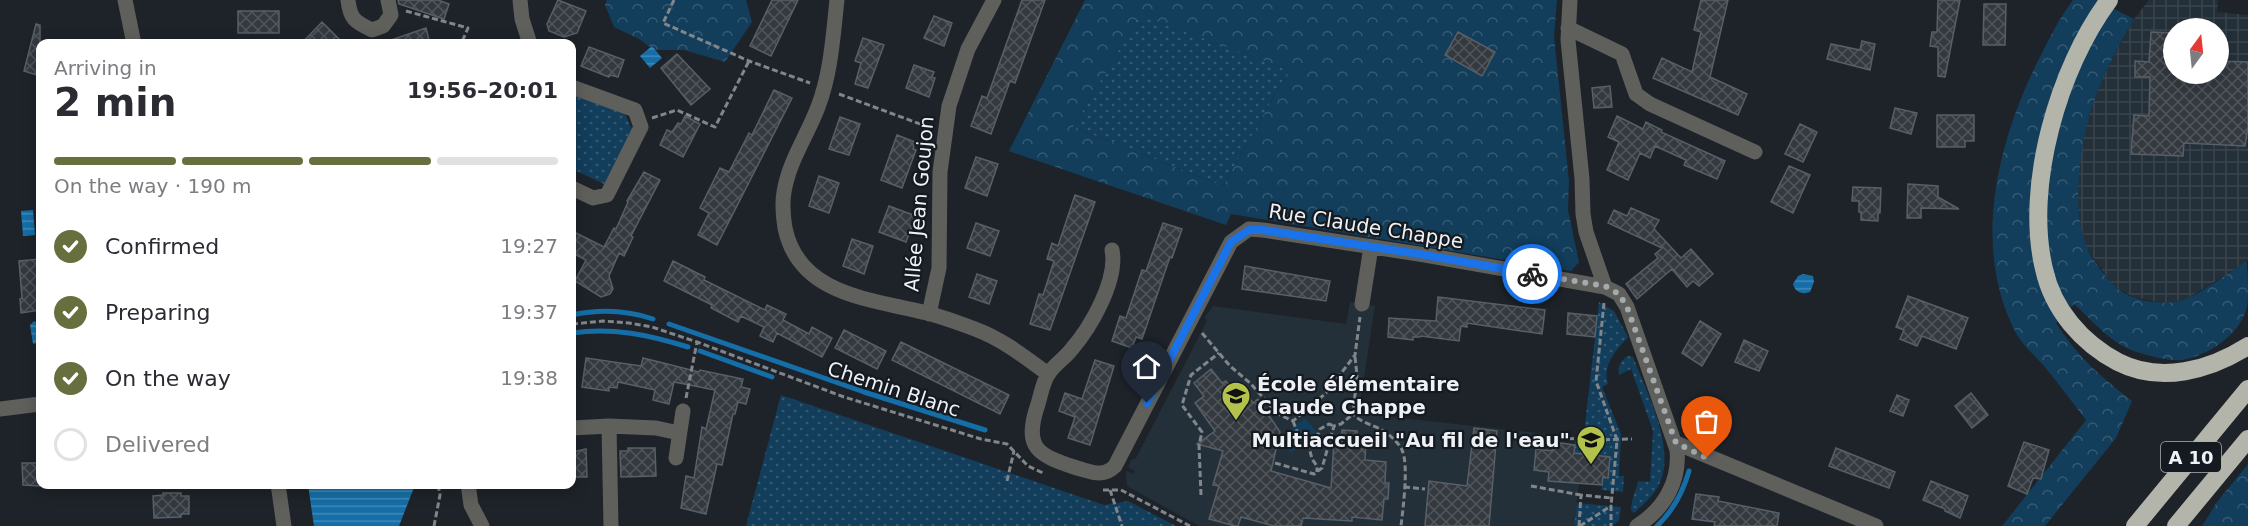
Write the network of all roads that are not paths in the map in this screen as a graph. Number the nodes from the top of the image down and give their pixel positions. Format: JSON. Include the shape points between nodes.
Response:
{"nodes":[{"id":1,"x":125,"y":0,"type":"edge"},
{"id":2,"x":348,"y":0,"type":"edge"},
{"id":3,"x":520,"y":0,"type":"edge"},
{"id":4,"x":837,"y":0,"type":"edge"},
{"id":5,"x":994,"y":0,"type":"edge"},
{"id":6,"x":1570,"y":0,"type":"edge"},
{"id":7,"x":2109,"y":0,"type":"edge"},
{"id":8,"x":389,"y":3,"type":"edge"},
{"id":9,"x":1568,"y":28,"type":"junction"},
{"id":10,"x":133,"y":39,"type":"edge"},
{"id":11,"x":528,"y":39,"type":"edge"},
{"id":12,"x":576,"y":88,"type":"edge"},
{"id":13,"x":1755,"y":153,"type":"dead end"},
{"id":14,"x":576,"y":190,"type":"edge"},
{"id":15,"x":1371,"y":247,"type":"junction"},
{"id":16,"x":1112,"y":250,"type":"dead end"},
{"id":17,"x":1605,"y":286,"type":"junction"},
{"id":18,"x":1362,"y":304,"type":"road end"},
{"id":19,"x":929,"y":314,"type":"junction"},
{"id":20,"x":2248,"y":346,"type":"edge"},
{"id":21,"x":1048,"y":374,"type":"junction"},
{"id":22,"x":2248,"y":389,"type":"edge"},
{"id":23,"x":36,"y":404,"type":"edge"},
{"id":24,"x":0,"y":409,"type":"edge"},
{"id":25,"x":683,"y":411,"type":"road end"},
{"id":26,"x":609,"y":426,"type":"junction"},
{"id":27,"x":576,"y":428,"type":"edge"},
{"id":28,"x":679,"y":433,"type":"junction"},
{"id":29,"x":2248,"y":439,"type":"edge"},
{"id":30,"x":1676,"y":443,"type":"junction"},
{"id":31,"x":675,"y":458,"type":"dead end"},
{"id":32,"x":279,"y":489,"type":"edge"},
{"id":33,"x":468,"y":489,"type":"edge"},
{"id":34,"x":284,"y":526,"type":"edge"},
{"id":35,"x":482,"y":526,"type":"edge"},
{"id":36,"x":611,"y":526,"type":"edge"},
{"id":37,"x":1637,"y":526,"type":"edge"},
{"id":38,"x":1876,"y":526,"type":"edge"},
{"id":39,"x":2135,"y":526,"type":"edge"},
{"id":40,"x":2176,"y":526,"type":"edge"}],
"edges":[{"from":1,"to":10,"type":"street"},
{"from":2,"to":8,"type":"street","via":[[350,14],[358,24],[372,30],[383,26],[391,15]]},
{"from":3,"to":11,"type":"street"},
{"from":4,"to":19,"type":"street","via":[[824,88],[784,193],[788,241],[797,259],[832,288]]},
{"from":5,"to":19,"type":"street","name":"Allée Jean Goujon","via":[[968,49],[949,106],[939,182],[939,268]]},
{"from":6,"to":9,"type":"street"},
{"from":7,"to":20,"type":"highway","via":[[2065,81],[2044,160],[2039,224],[2043,269],[2051,290],[2085,340],[2104,355],[2143,371],[2165,373],[2209,367]]},
{"from":9,"to":13,"type":"street","via":[[1622,54],[1636,94],[1650,104]]},
{"from":9,"to":17,"type":"street","via":[[1583,214]]},
{"from":12,"to":14,"type":"street","via":[[634,110],[641,127],[607,195],[593,198]]},
{"from":15,"to":17,"type":"street","name":"Rue Claude Chappe"},
{"from":15,"to":18,"type":"street"},
{"from":15,"to":21,"type":"street","name":"Rue Claude Chappe","via":[[1263,230],[1239,234],[1231,242],[1110,471],[1097,474],[1048,458],[1033,443],[1031,431]]},
{"from":16,"to":21,"type":"street","via":[[1114,267],[1104,296],[1072,349]]},
{"from":17,"to":30,"type":"street","via":[[1619,294],[1627,307]]},
{"from":19,"to":21,"type":"street","via":[[993,337]]},
{"from":22,"to":39,"type":"highway","number":"A 10"},
{"from":23,"to":24,"type":"street"},
{"from":25,"to":28,"type":"street"},
{"from":26,"to":27,"type":"street"},
{"from":26,"to":28,"type":"street"},
{"from":26,"to":36,"type":"street"},
{"from":28,"to":31,"type":"street"},
{"from":29,"to":40,"type":"highway","number":"A 10"},
{"from":30,"to":37,"type":"street","via":[[1678,460],[1673,484],[1660,506]]},
{"from":30,"to":38,"type":"street"},
{"from":32,"to":34,"type":"street"},
{"from":33,"to":35,"type":"street","via":[[471,506]]}]}
